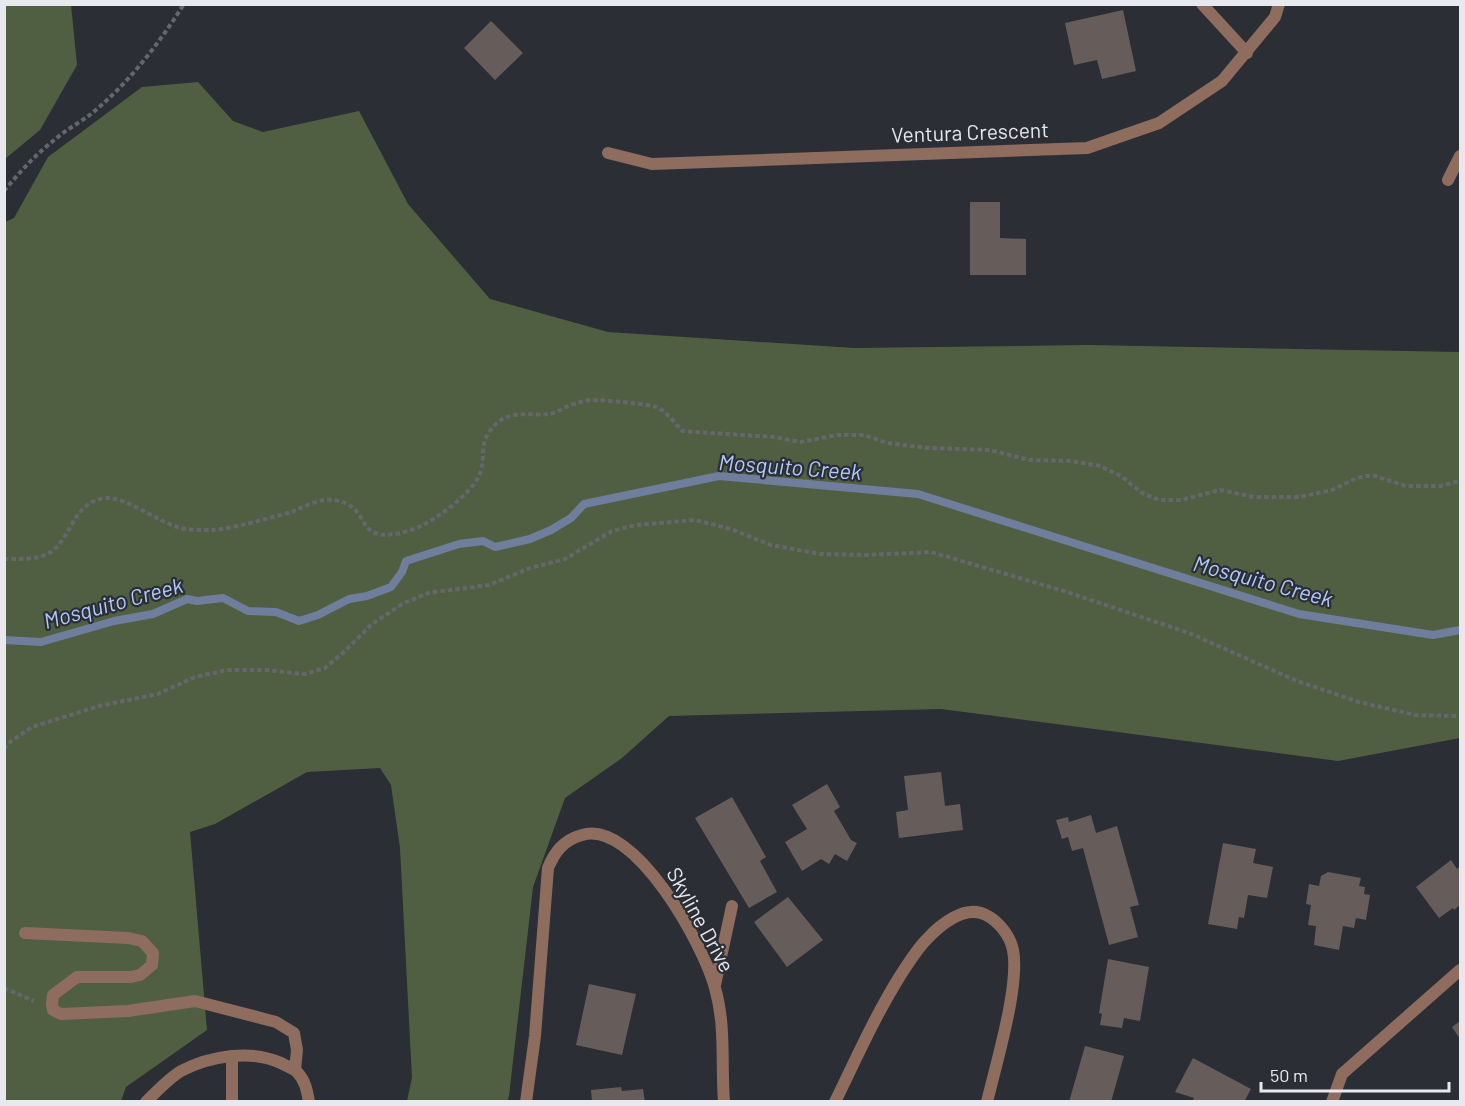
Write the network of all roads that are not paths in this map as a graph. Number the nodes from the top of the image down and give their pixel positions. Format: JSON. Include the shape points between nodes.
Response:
{"nodes":[{"id":1,"x":1202,"y":4,"type":"edge"},
{"id":2,"x":1279,"y":4,"type":"edge"},
{"id":3,"x":1247,"y":53,"type":"junction"},
{"id":4,"x":608,"y":153,"type":"dead end"},
{"id":5,"x":1461,"y":156,"type":"edge"},
{"id":6,"x":1448,"y":180,"type":"dead end"},
{"id":7,"x":732,"y":906,"type":"dead end"},
{"id":8,"x":25,"y":933,"type":"dead end"},
{"id":9,"x":1461,"y":970,"type":"edge"},
{"id":10,"x":715,"y":986,"type":"junction"},
{"id":11,"x":232,"y":1056,"type":"junction"},
{"id":12,"x":295,"y":1070,"type":"junction"},
{"id":13,"x":146,"y":1101,"type":"edge"},
{"id":14,"x":232,"y":1101,"type":"edge"},
{"id":15,"x":309,"y":1101,"type":"edge"},
{"id":16,"x":526,"y":1101,"type":"edge"},
{"id":17,"x":724,"y":1101,"type":"edge"},
{"id":18,"x":835,"y":1101,"type":"edge"},
{"id":19,"x":987,"y":1101,"type":"edge"},
{"id":20,"x":1332,"y":1101,"type":"edge"}],
"edges":[{"from":1,"to":3,"type":"street"},
{"from":2,"to":3,"type":"street","name":"Ventura Crescent","via":[[1275,17]]},
{"from":3,"to":4,"type":"street","name":"Ventura Crescent","via":[[1222,81],[1159,123],[1087,148],[652,164]]},
{"from":5,"to":6,"type":"street"},
{"from":7,"to":10,"type":"street"},
{"from":8,"to":12,"type":"street","via":[[128,938],[142,941],[153,953],[152,965],[140,975],[77,977],[53,995],[53,1010],[61,1014],[128,1011],[195,1001],[276,1022],[294,1034]]},
{"from":9,"to":20,"type":"street","via":[[1342,1074]]},
{"from":10,"to":16,"type":"street","name":"Skyline Drive","via":[[676,908],[654,874],[630,849],[590,832],[570,838],[554,853],[548,868]]},
{"from":10,"to":17,"type":"street","name":"Skyline Drive","via":[[721,1014]]},
{"from":11,"to":12,"type":"street","via":[[256,1056]]},
{"from":11,"to":13,"type":"street","via":[[180,1072]]},
{"from":11,"to":14,"type":"street"},
{"from":12,"to":15,"type":"street","via":[[305,1083]]},
{"from":18,"to":19,"type":"street","via":[[890,993],[913,957],[943,924],[971,912],[994,920],[1013,948],[1012,990]]}]}
